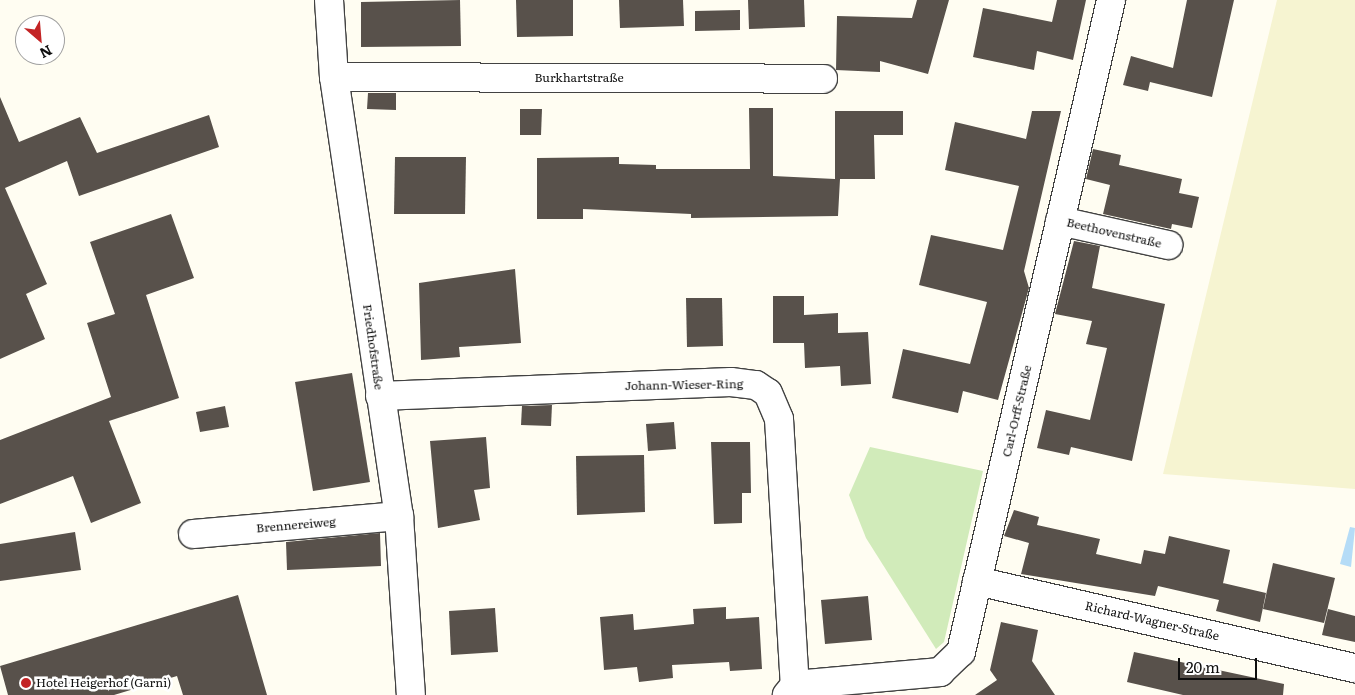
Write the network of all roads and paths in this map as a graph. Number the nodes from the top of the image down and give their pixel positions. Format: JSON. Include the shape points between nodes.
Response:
{"nodes":[{"id":1,"x":329,"y":0,"type":"edge"},
{"id":2,"x":1111,"y":0,"type":"edge"},
{"id":3,"x":334,"y":77,"type":"junction"},
{"id":4,"x":823,"y":79,"type":"dead end"},
{"id":5,"x":1060,"y":221,"type":"junction"},
{"id":6,"x":1168,"y":245,"type":"dead end"},
{"id":7,"x":380,"y":396,"type":"junction"},
{"id":8,"x":399,"y":516,"type":"junction"},
{"id":9,"x":193,"y":534,"type":"dead end"},
{"id":10,"x":977,"y":581,"type":"junction"},
{"id":11,"x":1355,"y":668,"type":"edge"},
{"id":12,"x":791,"y":690,"type":"edge"},
{"id":13,"x":411,"y":695,"type":"edge"}],
"edges":[{"from":1,"to":3,"type":"street","name":"Friedhofstraße"},
{"from":2,"to":5,"type":"street","name":"Carl-Orff-Straße"},
{"from":3,"to":4,"type":"street","name":"Burkhartstraße"},
{"from":3,"to":7,"type":"street","name":"Friedhofstraße"},
{"from":5,"to":6,"type":"street","name":"Beethovenstraße"},
{"from":5,"to":10,"type":"street","name":"Carl-Orff-Straße"},
{"from":7,"to":8,"type":"street","name":"Friedhofstraße"},
{"from":7,"to":12,"type":"street","name":"Johann-Wieser-Ring","via":[[731,382],[756,385],[768,393],[779,419]]},
{"from":8,"to":9,"type":"street","name":"Brennereiweg"},
{"from":8,"to":13,"type":"street","name":"Friedhofstraße"},
{"from":10,"to":11,"type":"street","name":"Richard-Wagner-Straße"},
{"from":10,"to":12,"type":"street","name":"Carl-Orff-Straße","via":[[961,652],[940,672]]}]}
